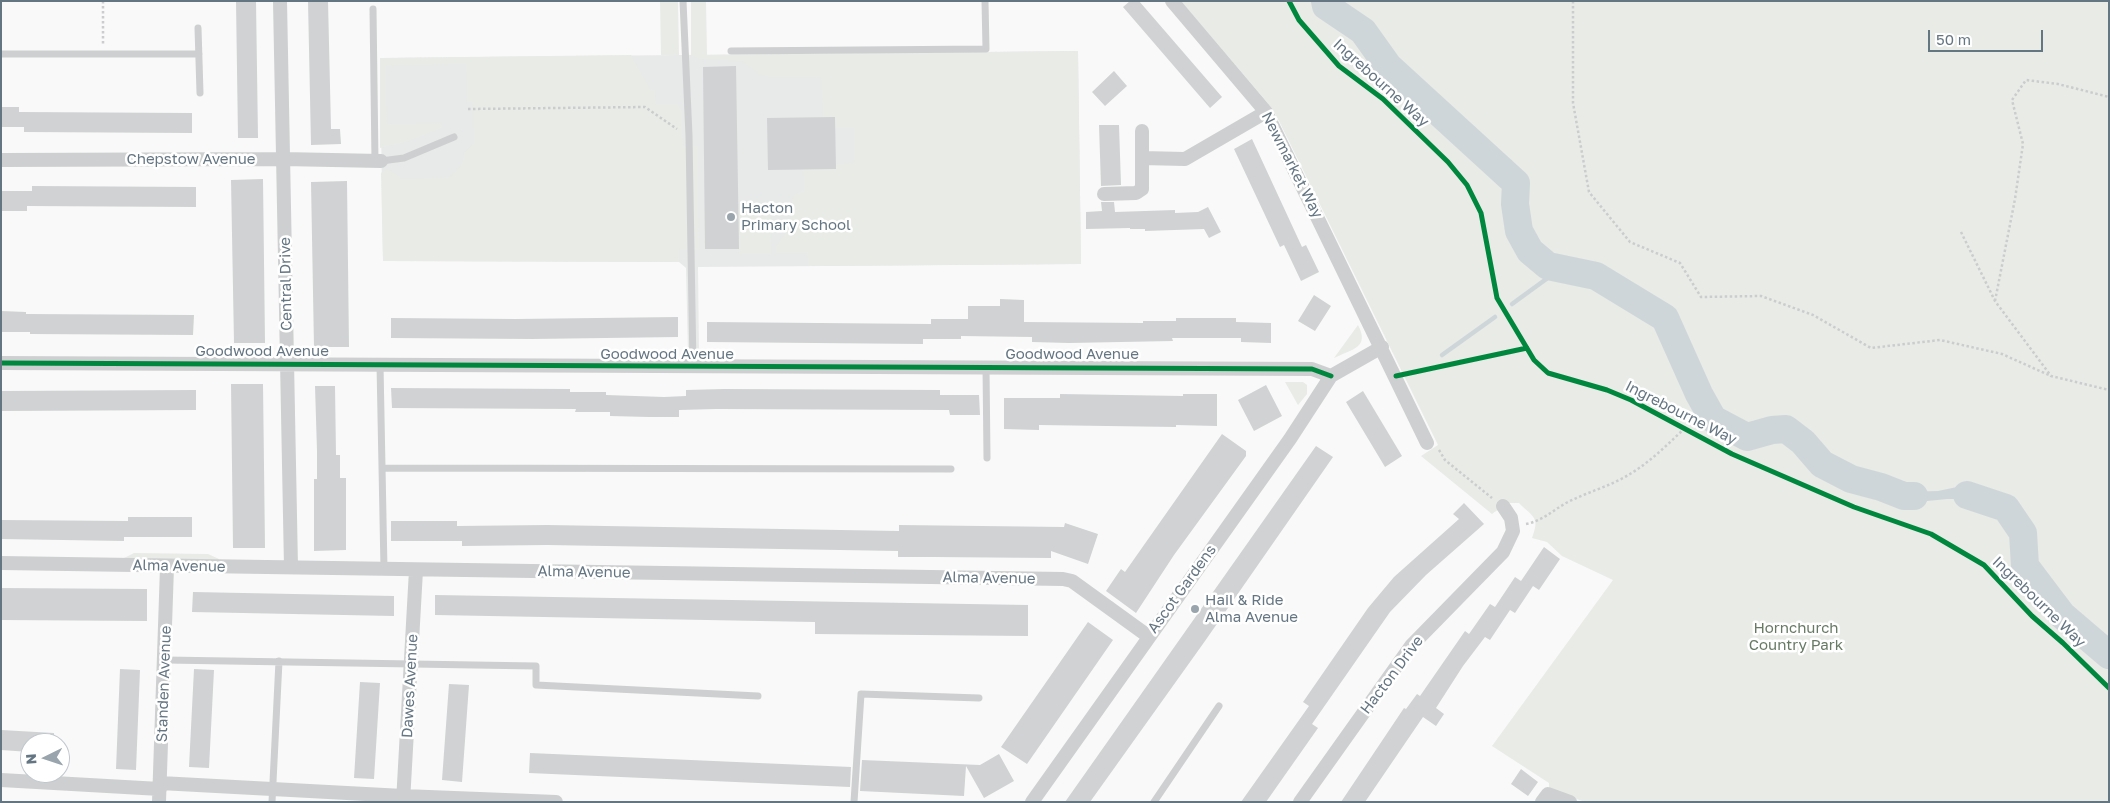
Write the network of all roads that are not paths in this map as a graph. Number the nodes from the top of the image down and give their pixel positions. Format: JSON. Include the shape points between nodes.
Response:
{"nodes":[{"id":1,"x":280,"y":1,"type":"edge"},
{"id":2,"x":683,"y":1,"type":"edge"},
{"id":3,"x":985,"y":1,"type":"edge"},
{"id":4,"x":1172,"y":1,"type":"edge"},
{"id":5,"x":373,"y":9,"type":"dead end"},
{"id":6,"x":198,"y":28,"type":"dead end"},
{"id":7,"x":731,"y":51,"type":"dead end"},
{"id":8,"x":1,"y":54,"type":"edge"},
{"id":9,"x":199,"y":54,"type":"junction"},
{"id":10,"x":200,"y":93,"type":"dead end"},
{"id":11,"x":1266,"y":112,"type":"junction"},
{"id":12,"x":1142,"y":131,"type":"dead end"},
{"id":13,"x":454,"y":137,"type":"dead end"},
{"id":14,"x":1142,"y":158,"type":"junction"},
{"id":15,"x":283,"y":159,"type":"junction"},
{"id":16,"x":1,"y":160,"type":"edge"},
{"id":17,"x":378,"y":161,"type":"junction"},
{"id":18,"x":1104,"y":194,"type":"dead end"},
{"id":19,"x":1382,"y":347,"type":"junction"},
{"id":20,"x":1,"y":363,"type":"edge"},
{"id":21,"x":287,"y":364,"type":"junction"},
{"id":22,"x":380,"y":365,"type":"junction"},
{"id":23,"x":986,"y":366,"type":"junction"},
{"id":24,"x":693,"y":367,"type":"junction"},
{"id":25,"x":1331,"y":376,"type":"junction"},
{"id":26,"x":1427,"y":443,"type":"road end"},
{"id":27,"x":987,"y":458,"type":"dead end"},
{"id":28,"x":383,"y":468,"type":"junction"},
{"id":29,"x":951,"y":469,"type":"dead end"},
{"id":30,"x":1503,"y":506,"type":"road end"},
{"id":31,"x":1,"y":563,"type":"edge"},
{"id":32,"x":168,"y":567,"type":"junction"},
{"id":33,"x":291,"y":568,"type":"junction"},
{"id":34,"x":384,"y":570,"type":"junction"},
{"id":35,"x":416,"y":570,"type":"junction"},
{"id":36,"x":1148,"y":636,"type":"junction"},
{"id":37,"x":166,"y":660,"type":"junction"},
{"id":38,"x":279,"y":661,"type":"junction"},
{"id":39,"x":412,"y":663,"type":"junction"},
{"id":40,"x":758,"y":696,"type":"dead end"},
{"id":41,"x":979,"y":698,"type":"dead end"},
{"id":42,"x":1219,"y":706,"type":"dead end"},
{"id":43,"x":1,"y":780,"type":"edge"},
{"id":44,"x":160,"y":791,"type":"edge"},
{"id":45,"x":272,"y":795,"type":"edge"},
{"id":46,"x":403,"y":799,"type":"edge"},
{"id":47,"x":556,"y":802,"type":"edge"},
{"id":48,"x":854,"y":802,"type":"edge"},
{"id":49,"x":1032,"y":802,"type":"edge"},
{"id":50,"x":1154,"y":802,"type":"edge"},
{"id":51,"x":1300,"y":802,"type":"edge"},
{"id":52,"x":1542,"y":802,"type":"edge"},
{"id":53,"x":1570,"y":802,"type":"edge"}],
"edges":[{"from":1,"to":15,"type":"street","name":"Central Drive"},
{"from":2,"to":24,"type":"lane"},
{"from":3,"to":7,"type":"lane","via":[[986,49]]},
{"from":4,"to":11,"type":"street","name":"Newmarket Way"},
{"from":5,"to":17,"type":"lane"},
{"from":6,"to":9,"type":"lane"},
{"from":8,"to":9,"type":"lane"},
{"from":9,"to":10,"type":"lane"},
{"from":11,"to":14,"type":"street","via":[[1186,159]]},
{"from":11,"to":19,"type":"street","name":"Newmarket Way"},
{"from":12,"to":14,"type":"street"},
{"from":13,"to":17,"type":"lane","via":[[404,158]]},
{"from":14,"to":18,"type":"street","via":[[1142,189],[1136,193]]},
{"from":15,"to":16,"type":"street","name":"Chepstow Avenue"},
{"from":15,"to":17,"type":"street","name":"Chepstow Avenue"},
{"from":15,"to":21,"type":"street","name":"Central Drive"},
{"from":19,"to":25,"type":"street"},
{"from":19,"to":26,"type":"street","name":"Newmarket Way"},
{"from":20,"to":21,"type":"street","name":"Goodwood Avenue"},
{"from":21,"to":22,"type":"street","name":"Goodwood Avenue"},
{"from":21,"to":33,"type":"street","name":"Central Drive"},
{"from":22,"to":24,"type":"street","name":"Goodwood Avenue"},
{"from":22,"to":28,"type":"lane"},
{"from":23,"to":24,"type":"street","name":"Goodwood Avenue"},
{"from":23,"to":25,"type":"street","name":"Goodwood Avenue","via":[[1312,369]]},
{"from":23,"to":27,"type":"lane"},
{"from":25,"to":36,"type":"street","name":"Ascot Gardens","via":[[1290,439]]},
{"from":28,"to":29,"type":"lane"},
{"from":28,"to":34,"type":"lane"},
{"from":30,"to":51,"type":"street","name":"Hacton Drive","via":[[1511,518],[1513,531],[1503,552],[1411,646]]},
{"from":31,"to":32,"type":"street","name":"Alma Avenue"},
{"from":32,"to":33,"type":"street","name":"Alma Avenue"},
{"from":32,"to":37,"type":"street","name":"Standen Avenue"},
{"from":33,"to":34,"type":"street","name":"Alma Avenue"},
{"from":34,"to":35,"type":"street","name":"Alma Avenue"},
{"from":35,"to":36,"type":"street","name":"Alma Avenue","via":[[1064,579],[1072,581]]},
{"from":35,"to":39,"type":"street","name":"Dawes Avenue"},
{"from":36,"to":49,"type":"street","name":"Ascot Gardens"},
{"from":37,"to":38,"type":"lane"},
{"from":37,"to":44,"type":"street","name":"Standen Avenue"},
{"from":38,"to":39,"type":"lane"},
{"from":38,"to":45,"type":"lane"},
{"from":39,"to":40,"type":"lane","via":[[536,666],[536,685]]},
{"from":39,"to":46,"type":"street","name":"Dawes Avenue"},
{"from":41,"to":48,"type":"lane","via":[[861,694]]},
{"from":42,"to":50,"type":"lane"},
{"from":43,"to":44,"type":"street"},
{"from":44,"to":45,"type":"street"},
{"from":45,"to":46,"type":"street"},
{"from":46,"to":47,"type":"street"},
{"from":52,"to":53,"type":"street","via":[[1548,794]]}]}
